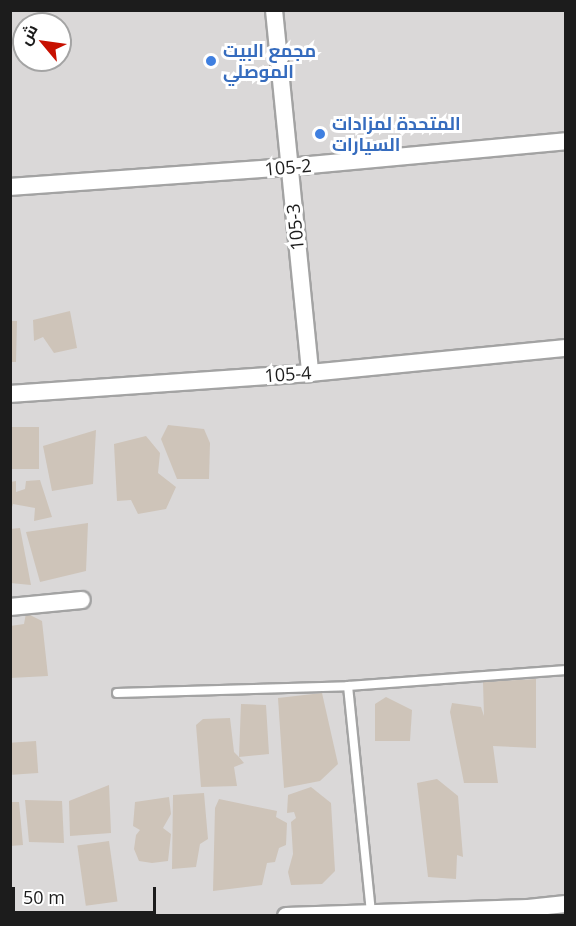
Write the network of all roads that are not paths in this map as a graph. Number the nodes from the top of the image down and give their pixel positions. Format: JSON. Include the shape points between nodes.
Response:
{"nodes":[{"id":1,"x":274,"y":10,"type":"edge"},
{"id":2,"x":566,"y":141,"type":"edge"},
{"id":3,"x":288,"y":167,"type":"junction"},
{"id":4,"x":10,"y":187,"type":"edge"},
{"id":5,"x":566,"y":348,"type":"edge"},
{"id":6,"x":310,"y":373,"type":"junction"},
{"id":7,"x":10,"y":394,"type":"edge"},
{"id":8,"x":82,"y":600,"type":"dead end"},
{"id":9,"x":10,"y":607,"type":"edge"},
{"id":10,"x":566,"y":670,"type":"edge"},
{"id":11,"x":348,"y":686,"type":"junction"},
{"id":12,"x":117,"y":693,"type":"dead end"},
{"id":13,"x":566,"y":904,"type":"edge"},
{"id":14,"x":528,"y":912,"type":"edge"},
{"id":15,"x":371,"y":914,"type":"edge"},
{"id":16,"x":286,"y":915,"type":"edge"}],
"edges":[{"from":1,"to":3,"type":"street","name":"105-3"},
{"from":2,"to":3,"type":"street","name":"105-2"},
{"from":3,"to":4,"type":"street","name":"105-2"},
{"from":3,"to":6,"type":"street","name":"105-3"},
{"from":5,"to":6,"type":"street","name":"105-4"},
{"from":6,"to":7,"type":"street","name":"105-4"},
{"from":8,"to":9,"type":"street"},
{"from":10,"to":11,"type":"lane"},
{"from":11,"to":12,"type":"lane"},
{"from":11,"to":15,"type":"lane"},
{"from":13,"to":14,"type":"street"},
{"from":14,"to":15,"type":"street"},
{"from":15,"to":16,"type":"street"}]}
